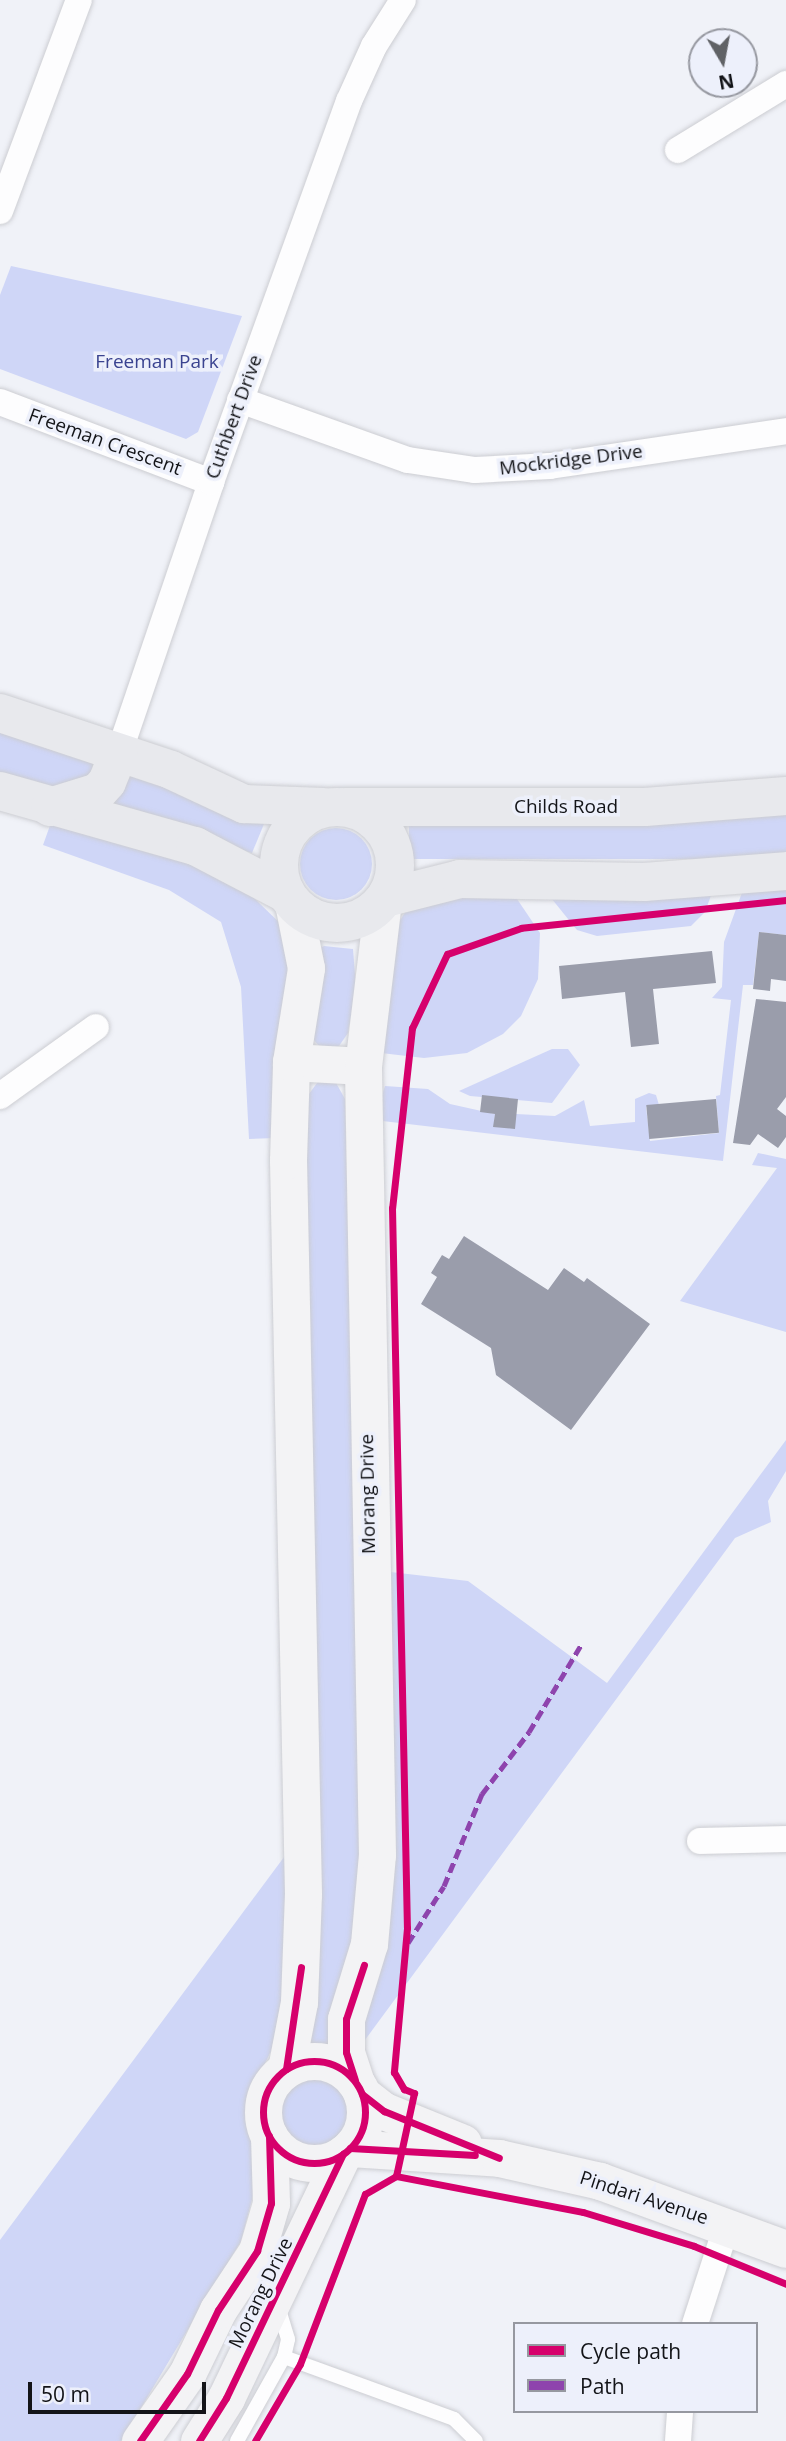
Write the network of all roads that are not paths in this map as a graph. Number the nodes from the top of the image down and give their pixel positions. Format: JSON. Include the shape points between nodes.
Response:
{"nodes":[{"id":1,"x":79,"y":0,"type":"edge"},
{"id":2,"x":403,"y":0,"type":"edge"},
{"id":3,"x":786,"y":84,"type":"edge"},
{"id":4,"x":678,"y":150,"type":"dead end"},
{"id":5,"x":0,"y":211,"type":"edge"},
{"id":6,"x":240,"y":400,"type":"junction"},
{"id":7,"x":0,"y":402,"type":"edge"},
{"id":8,"x":786,"y":431,"type":"edge"},
{"id":9,"x":211,"y":482,"type":"junction"},
{"id":10,"x":0,"y":713,"type":"edge"},
{"id":11,"x":119,"y":752,"type":"junction"},
{"id":12,"x":0,"y":791,"type":"edge"},
{"id":13,"x":786,"y":796,"type":"edge"},
{"id":14,"x":50,"y":807,"type":"junction"},
{"id":15,"x":335,"y":807,"type":"junction"},
{"id":16,"x":786,"y":871,"type":"edge"},
{"id":17,"x":289,"y":898,"type":"junction"},
{"id":18,"x":384,"y":899,"type":"junction"},
{"id":19,"x":96,"y":1027,"type":"dead end"},
{"id":20,"x":291,"y":1062,"type":"junction"},
{"id":21,"x":363,"y":1066,"type":"junction"},
{"id":22,"x":0,"y":1096,"type":"edge"},
{"id":23,"x":786,"y":1839,"type":"edge"},
{"id":24,"x":700,"y":1840,"type":"dead end"},
{"id":25,"x":286,"y":2069,"type":"junction"},
{"id":26,"x":359,"y":2088,"type":"junction"},
{"id":27,"x":268,"y":2136,"type":"junction"},
{"id":28,"x":346,"y":2151,"type":"junction"},
{"id":29,"x":499,"y":2158,"type":"junction"},
{"id":30,"x":727,"y":2225,"type":"junction"},
{"id":31,"x":786,"y":2249,"type":"edge"},
{"id":32,"x":276,"y":2298,"type":"junction"},
{"id":33,"x":696,"y":2322,"type":"edge"},
{"id":34,"x":284,"y":2357,"type":"junction"},
{"id":35,"x":680,"y":2413,"type":"edge"},
{"id":36,"x":140,"y":2441,"type":"edge"},
{"id":37,"x":199,"y":2441,"type":"edge"},
{"id":38,"x":237,"y":2441,"type":"edge"},
{"id":39,"x":476,"y":2441,"type":"edge"},
{"id":40,"x":678,"y":2441,"type":"edge"}],
"edges":[{"from":1,"to":5,"type":"street"},
{"from":2,"to":6,"type":"street","name":"Cuthbert Drive","via":[[374,47],[349,102]]},
{"from":3,"to":4,"type":"street"},
{"from":6,"to":8,"type":"street","name":"Mockridge Drive","via":[[408,460],[475,470],[550,466]]},
{"from":6,"to":9,"type":"street","name":"Cuthbert Drive"},
{"from":7,"to":9,"type":"street","name":"Freeman Crescent"},
{"from":9,"to":11,"type":"street","name":"Cuthbert Drive"},
{"from":10,"to":11,"type":"main road","name":"Childs Road"},
{"from":11,"to":14,"type":"main road","name":"Cuthbert Drive","via":[[98,792]]},
{"from":11,"to":15,"type":"main road","name":"Childs Road","via":[[244,804]]},
{"from":12,"to":14,"type":"main road"},
{"from":13,"to":15,"type":"main road","name":"Childs Road","via":[[645,807]]},
{"from":14,"to":17,"type":"main road","via":[[195,846]]},
{"from":15,"to":17,"type":"main road","via":[[301,819],[284,840],[279,858]]},
{"from":15,"to":18,"type":"main road","via":[[372,818],[391,841],[394,870]]},
{"from":16,"to":18,"type":"main road","via":[[644,882],[460,879]]},
{"from":17,"to":18,"type":"main road","via":[[314,918],[339,923],[356,920]]},
{"from":17,"to":20,"type":"main road","via":[[306,968]]},
{"from":18,"to":21,"type":"main road","name":"Morang Drive","via":[[369,985]]},
{"from":19,"to":22,"type":"street"},
{"from":20,"to":21,"type":"main road"},
{"from":20,"to":25,"type":"main road","via":[[288,1160],[303,1907],[299,2002]]},
{"from":21,"to":26,"type":"main road","name":"Morang Drive","via":[[377,1855],[369,1944],[346,2019],[346,2052]]},
{"from":23,"to":24,"type":"street"},
{"from":25,"to":26,"type":"main road","via":[[317,2061],[346,2071]]},
{"from":25,"to":27,"type":"main road","via":[[267,2092],[263,2106]]},
{"from":26,"to":28,"type":"main road","via":[[364,2123]]},
{"from":26,"to":29,"type":"main road","name":"Pindari Avenue","via":[[391,2114]]},
{"from":27,"to":28,"type":"main road","via":[[283,2152],[302,2162],[323,2161]]},
{"from":27,"to":36,"type":"main road","name":"Morang Drive","via":[[271,2203],[257,2250],[218,2310],[187,2374]]},
{"from":28,"to":29,"type":"main road","name":"Pindari Avenue"},
{"from":28,"to":32,"type":"main road","name":"Morang Drive"},
{"from":29,"to":30,"type":"main road","name":"Pindari Avenue","via":[[600,2182]]},
{"from":30,"to":31,"type":"main road","name":"Pindari Avenue"},
{"from":30,"to":33,"type":"street"},
{"from":32,"to":34,"type":"lane","via":[[288,2339]]},
{"from":32,"to":37,"type":"main road","name":"Morang Drive"},
{"from":34,"to":38,"type":"lane"},
{"from":34,"to":39,"type":"lane","via":[[454,2419]]},
{"from":35,"to":40,"type":"street"}]}
